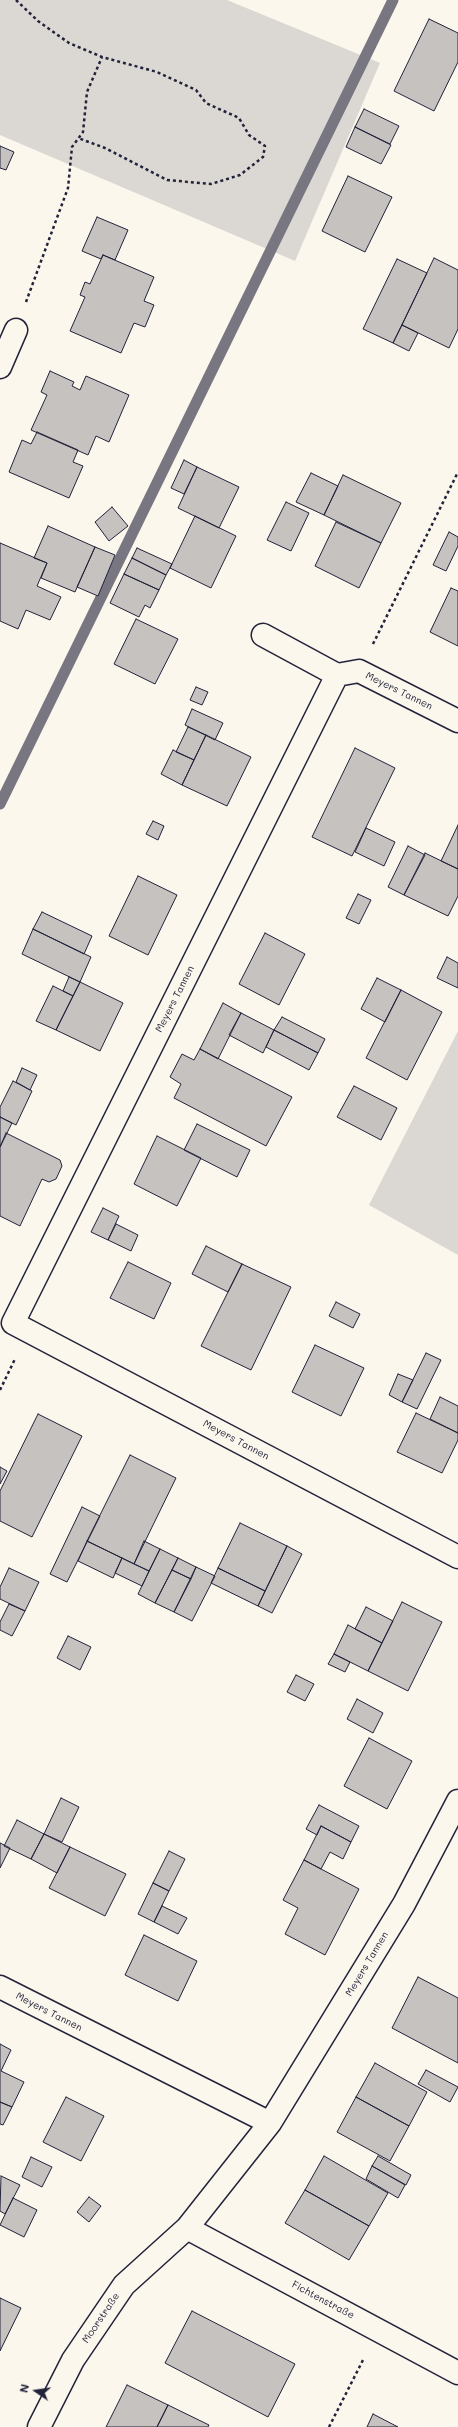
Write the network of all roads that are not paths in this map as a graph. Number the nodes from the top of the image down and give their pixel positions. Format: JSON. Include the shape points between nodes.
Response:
{"nodes":[{"id":1,"x":16,"y":330,"type":"road end"},
{"id":2,"x":0,"y":367,"type":"edge"},
{"id":3,"x":263,"y":635,"type":"dead end"},
{"id":4,"x":338,"y":675,"type":"junction"},
{"id":5,"x":458,"y":720,"type":"edge"},
{"id":6,"x":7,"y":1320,"type":"edge"},
{"id":7,"x":458,"y":1557,"type":"edge"},
{"id":8,"x":458,"y":1801,"type":"edge"},
{"id":9,"x":0,"y":1987,"type":"edge"},
{"id":10,"x":270,"y":2123,"type":"junction"},
{"id":11,"x":187,"y":2228,"type":"junction"},
{"id":12,"x":458,"y":2373,"type":"edge"},
{"id":13,"x":39,"y":2427,"type":"edge"}],
"edges":[{"from":1,"to":2,"type":"street"},
{"from":3,"to":4,"type":"street"},
{"from":4,"to":5,"type":"street","name":"Meyers Tannen","via":[[359,671]]},
{"from":4,"to":6,"type":"street","name":"Meyers Tannen"},
{"from":6,"to":7,"type":"street","name":"Meyers Tannen"},
{"from":8,"to":10,"type":"street","name":"Meyers Tannen","via":[[404,1904]]},
{"from":9,"to":10,"type":"street","name":"Meyers Tannen"},
{"from":10,"to":11,"type":"street","name":"Meyers Tannen"},
{"from":11,"to":12,"type":"street","name":"Fichtenstraße"},
{"from":11,"to":13,"type":"street","name":"Moorstraße","via":[[124,2285],[73,2360]]}]}
